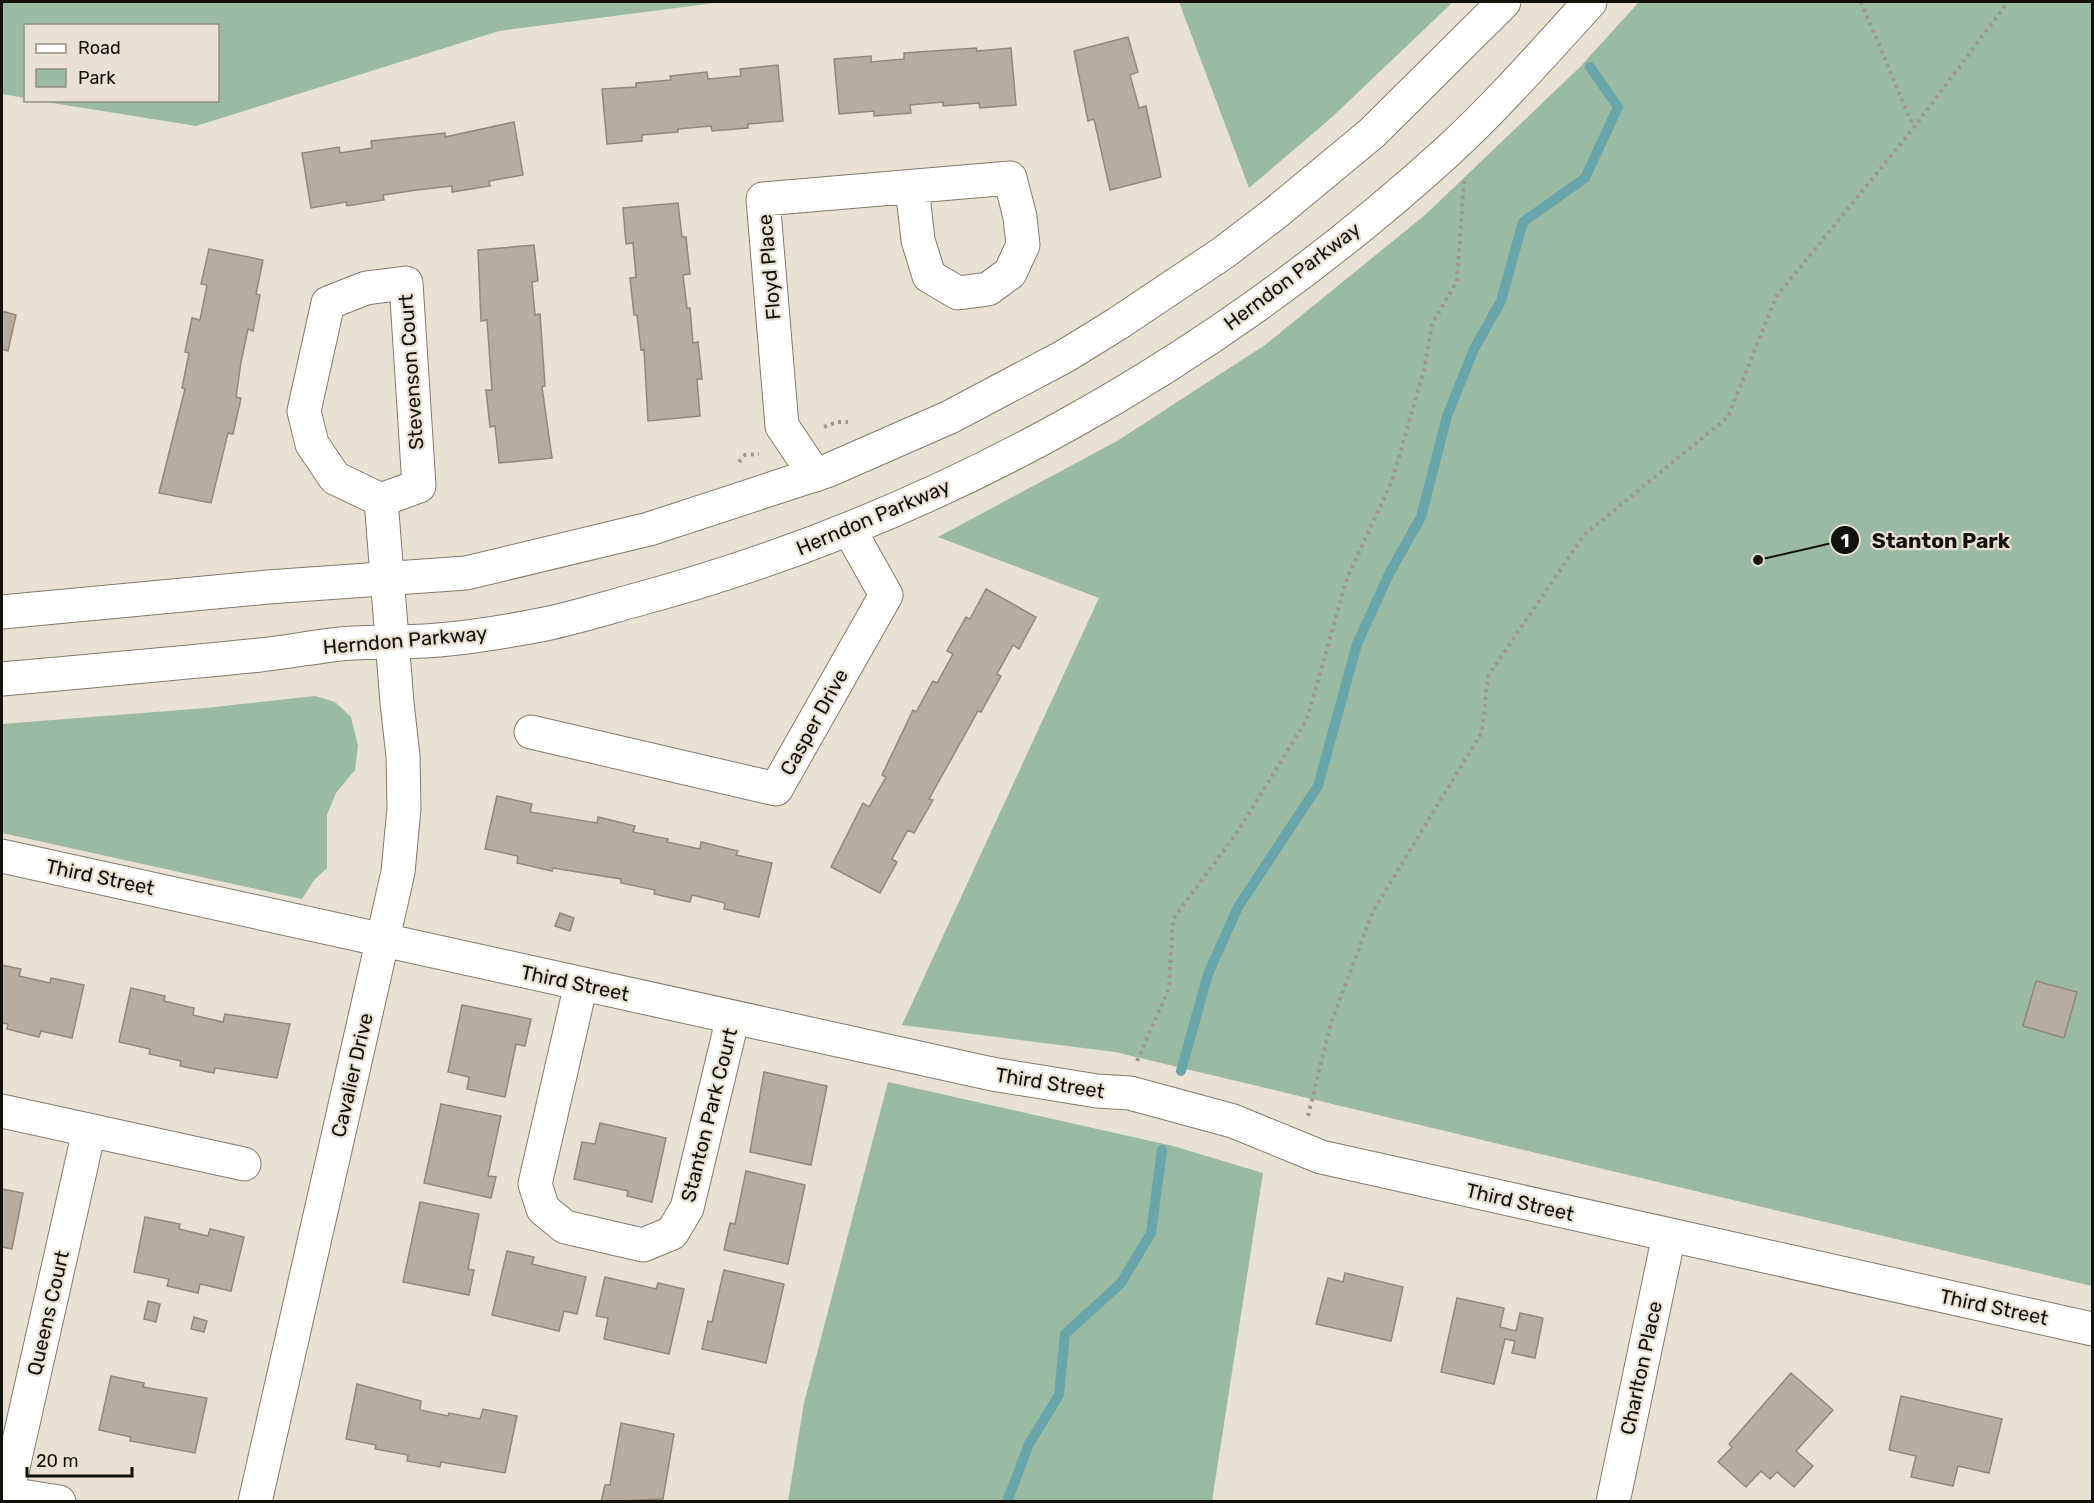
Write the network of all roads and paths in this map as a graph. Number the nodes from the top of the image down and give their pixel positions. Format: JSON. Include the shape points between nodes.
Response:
{"nodes":[{"id":1,"x":1504,"y":2,"type":"edge"},
{"id":2,"x":1590,"y":2,"type":"edge"},
{"id":3,"x":1861,"y":2,"type":"edge"},
{"id":4,"x":2008,"y":2,"type":"edge"},
{"id":5,"x":1913,"y":127,"type":"junction"},
{"id":6,"x":1450,"y":148,"type":"junction"},
{"id":7,"x":912,"y":187,"type":"dead end"},
{"id":8,"x":815,"y":475,"type":"junction"},
{"id":9,"x":381,"y":500,"type":"junction"},
{"id":10,"x":849,"y":529,"type":"junction"},
{"id":11,"x":388,"y":580,"type":"junction"},
{"id":12,"x":2,"y":612,"type":"edge"},
{"id":13,"x":394,"y":643,"type":"junction"},
{"id":14,"x":2,"y":679,"type":"edge"},
{"id":15,"x":531,"y":732,"type":"dead end"},
{"id":16,"x":2,"y":856,"type":"edge"},
{"id":17,"x":383,"y":938,"type":"junction"},
{"id":18,"x":581,"y":984,"type":"junction"},
{"id":19,"x":733,"y":1017,"type":"junction"},
{"id":20,"x":1130,"y":1093,"type":"junction"},
{"id":21,"x":2,"y":1111,"type":"edge"},
{"id":22,"x":89,"y":1131,"type":"junction"},
{"id":23,"x":1300,"y":1148,"type":"junction"},
{"id":24,"x":244,"y":1164,"type":"dead end"},
{"id":25,"x":1669,"y":1236,"type":"junction"},
{"id":26,"x":2092,"y":1329,"type":"edge"},
{"id":27,"x":4,"y":1493,"type":"edge"},
{"id":28,"x":59,"y":1502,"type":"edge"},
{"id":29,"x":255,"y":1502,"type":"edge"},
{"id":30,"x":1613,"y":1502,"type":"edge"}],
"edges":[{"from":1,"to":8,"type":"street","via":[[1372,133],[1222,253],[1065,356],[950,417]]},
{"from":2,"to":6,"type":"street","name":"Herndon Parkway"},
{"from":3,"to":5,"type":"path"},
{"from":4,"to":5,"type":"path"},
{"from":5,"to":23,"type":"path","via":[[1776,297],[1728,417],[1584,536],[1488,676],[1482,732],[1373,911],[1330,1026]]},
{"from":6,"to":10,"type":"street","name":"Herndon Parkway","via":[[1301,271],[1146,381],[974,475]]},
{"from":6,"to":20,"type":"path","via":[[1465,184],[1457,281],[1432,324],[1424,370],[1392,481],[1347,578],[1307,719],[1238,831],[1173,919],[1169,988],[1132,1071]]},
{"from":7,"to":8,"type":"street","name":"Floyd Place","via":[[763,199],[782,426]]},
{"from":8,"to":11,"type":"street","via":[[589,545],[466,573]]},
{"from":9,"to":9,"type":"street","name":"Stevenson Court","via":[[419,486],[406,283],[366,288],[328,303],[304,411],[312,444],[335,478]]},
{"from":9,"to":11,"type":"street"},
{"from":10,"to":13,"type":"street","name":"Herndon Parkway","via":[[734,571],[549,623],[454,639]]},
{"from":10,"to":15,"type":"street","name":"Casper Drive","via":[[886,595],[776,789]]},
{"from":11,"to":12,"type":"street"},
{"from":11,"to":13,"type":"street"},
{"from":13,"to":14,"type":"street","name":"Herndon Parkway","via":[[343,644]]},
{"from":13,"to":17,"type":"street","name":"Cavalier Drive","via":[[404,808],[398,872]]},
{"from":16,"to":17,"type":"street","name":"Third Street"},
{"from":17,"to":18,"type":"street","name":"Third Street"},
{"from":17,"to":29,"type":"street","name":"Cavalier Drive"},
{"from":18,"to":19,"type":"street","name":"Third Street"},
{"from":18,"to":19,"type":"street","name":"Stanton Park Court","via":[[535,1184],[543,1209],[565,1227],[643,1245],[672,1233],[687,1208]]},
{"from":19,"to":20,"type":"street","name":"Third Street","via":[[992,1074]]},
{"from":20,"to":23,"type":"street","name":"Third Street","via":[[1233,1121]]},
{"from":21,"to":22,"type":"street"},
{"from":22,"to":24,"type":"street"},
{"from":22,"to":27,"type":"street","name":"Queens Court"},
{"from":23,"to":25,"type":"street","name":"Third Street","via":[[1321,1157]]},
{"from":25,"to":26,"type":"street","name":"Third Street"},
{"from":25,"to":30,"type":"street","name":"Charlton Place"},
{"from":27,"to":28,"type":"street"}]}
